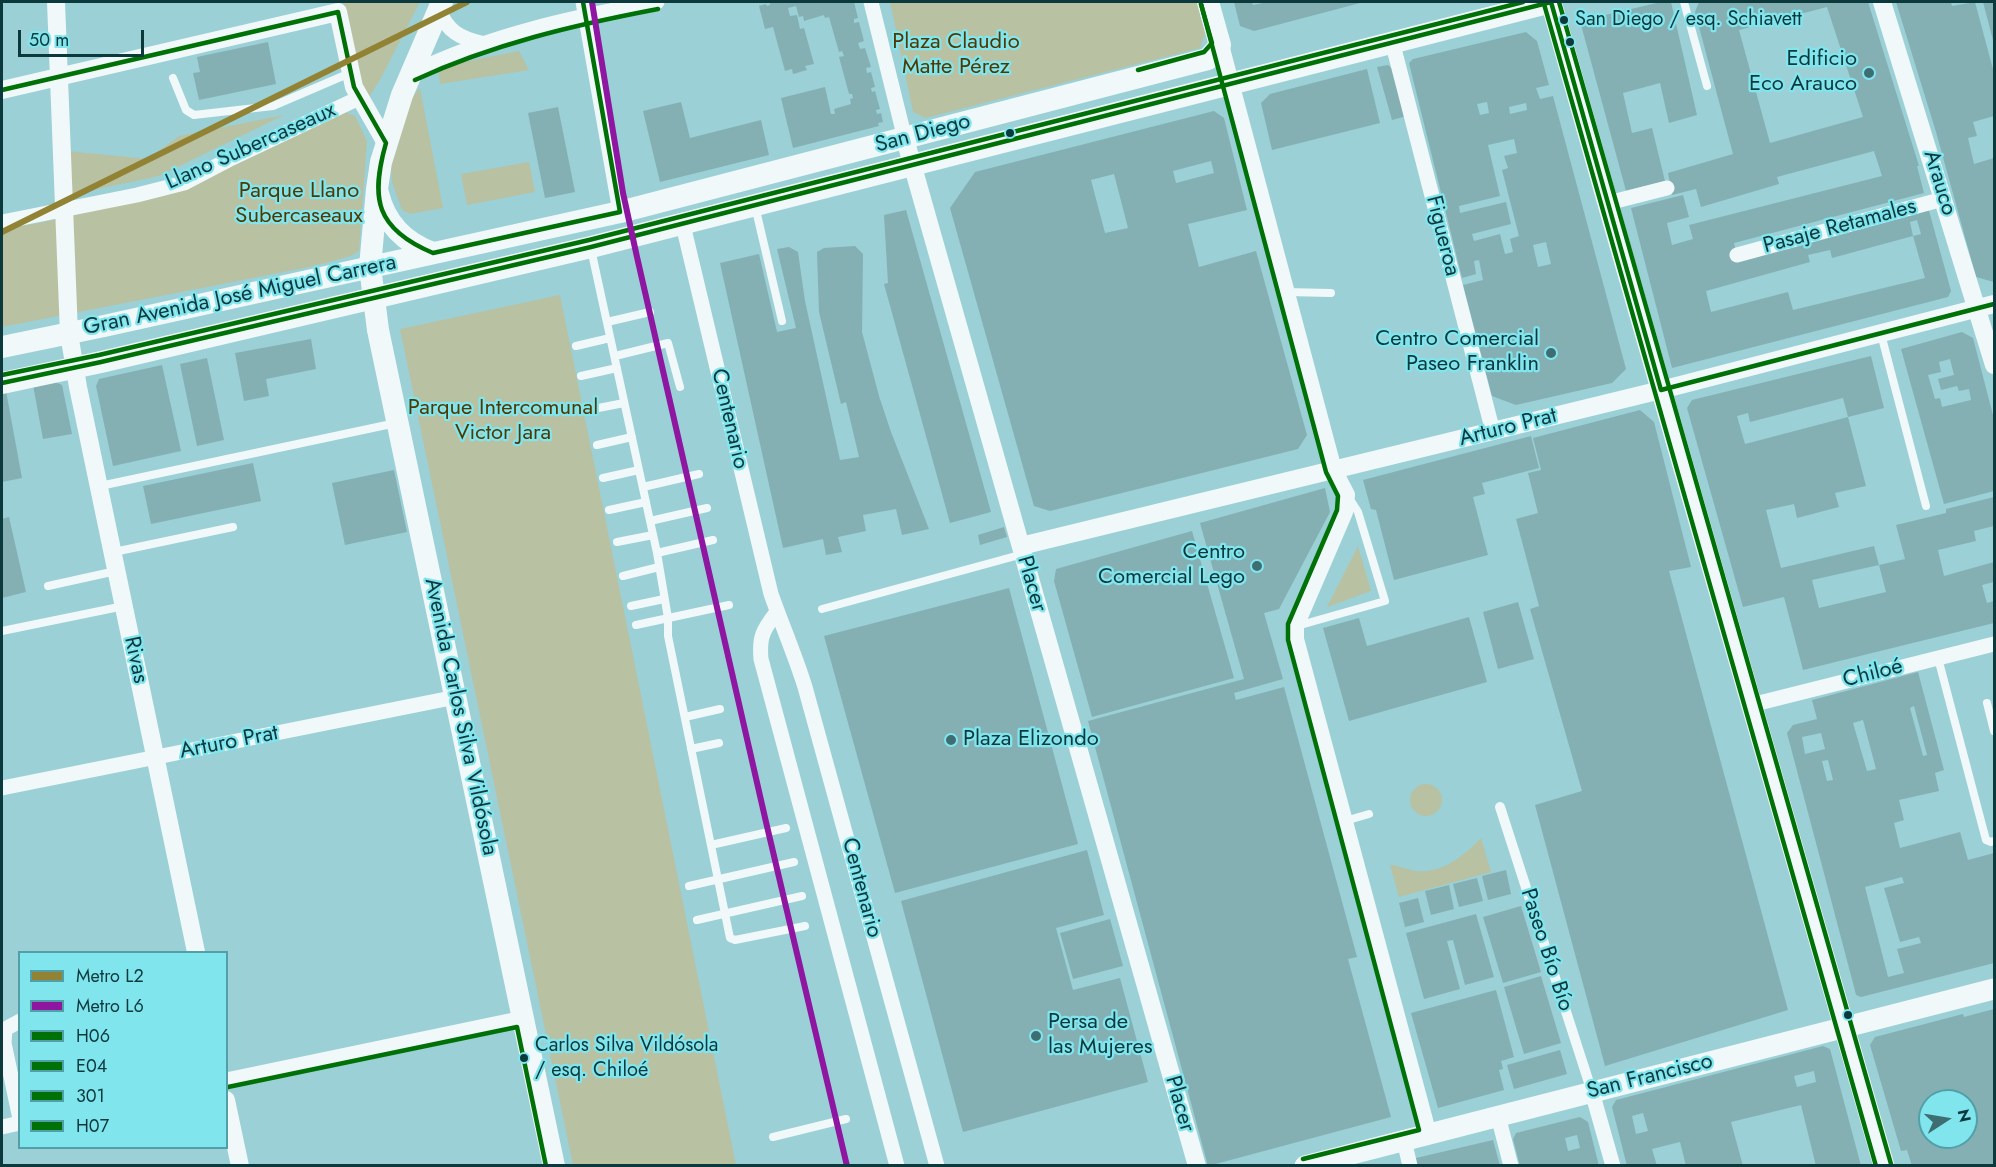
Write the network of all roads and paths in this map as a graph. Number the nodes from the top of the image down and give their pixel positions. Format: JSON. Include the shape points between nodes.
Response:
{"nodes":[{"id":1,"x":56,"y":2,"type":"edge"},
{"id":2,"x":651,"y":2,"type":"edge"},
{"id":3,"x":871,"y":2,"type":"edge"},
{"id":4,"x":1208,"y":2,"type":"edge"},
{"id":5,"x":1551,"y":2,"type":"edge"},
{"id":6,"x":1684,"y":2,"type":"edge"},
{"id":7,"x":1882,"y":2,"type":"edge"},
{"id":8,"x":440,"y":6,"type":"edge"},
{"id":9,"x":338,"y":7,"type":"edge"},
{"id":10,"x":584,"y":8,"type":"edge"},
{"id":11,"x":1392,"y":41,"type":"junction"},
{"id":12,"x":481,"y":43,"type":"junction"},
{"id":13,"x":1220,"y":45,"type":"junction"},
{"id":14,"x":350,"y":73,"type":"junction"},
{"id":15,"x":412,"y":73,"type":"junction"},
{"id":16,"x":59,"y":77,"type":"junction"},
{"id":17,"x":173,"y":78,"type":"dead end"},
{"id":18,"x":1229,"y":83,"type":"junction"},
{"id":19,"x":1707,"y":86,"type":"dead end"},
{"id":20,"x":2,"y":90,"type":"edge"},
{"id":21,"x":359,"y":98,"type":"junction"},
{"id":22,"x":905,"y":139,"type":"junction"},
{"id":23,"x":386,"y":143,"type":"junction"},
{"id":24,"x":912,"y":166,"type":"junction"},
{"id":25,"x":1667,"y":188,"type":"dead end"},
{"id":26,"x":377,"y":189,"type":"junction"},
{"id":27,"x":1943,"y":199,"type":"junction"},
{"id":28,"x":1608,"y":203,"type":"junction"},
{"id":29,"x":755,"y":206,"type":"junction"},
{"id":30,"x":64,"y":209,"type":"junction"},
{"id":31,"x":620,"y":212,"type":"junction"},
{"id":32,"x":2,"y":222,"type":"edge"},
{"id":33,"x":683,"y":225,"type":"junction"},
{"id":34,"x":591,"y":247,"type":"junction"},
{"id":35,"x":433,"y":253,"type":"junction"},
{"id":36,"x":1737,"y":255,"type":"dead end"},
{"id":37,"x":370,"y":267,"type":"junction"},
{"id":38,"x":1285,"y":292,"type":"junction"},
{"id":39,"x":1331,"y":293,"type":"dead end"},
{"id":40,"x":373,"y":299,"type":"junction"},
{"id":41,"x":1986,"y":306,"type":"edge"},
{"id":42,"x":650,"y":312,"type":"dead end"},
{"id":43,"x":782,"y":321,"type":"dead end"},
{"id":44,"x":607,"y":322,"type":"junction"},
{"id":45,"x":69,"y":334,"type":"junction"},
{"id":46,"x":1881,"y":334,"type":"junction"},
{"id":47,"x":610,"y":338,"type":"junction"},
{"id":48,"x":576,"y":346,"type":"dead end"},
{"id":49,"x":2,"y":347,"type":"edge"},
{"id":50,"x":615,"y":356,"type":"junction"},
{"id":51,"x":1995,"y":365,"type":"edge"},
{"id":52,"x":74,"y":368,"type":"junction"},
{"id":53,"x":617,"y":368,"type":"junction"},
{"id":54,"x":581,"y":376,"type":"dead end"},
{"id":55,"x":2,"y":383,"type":"edge"},
{"id":56,"x":680,"y":387,"type":"dead end"},
{"id":57,"x":1661,"y":390,"type":"junction"},
{"id":58,"x":624,"y":402,"type":"junction"},
{"id":59,"x":588,"y":410,"type":"dead end"},
{"id":60,"x":398,"y":423,"type":"junction"},
{"id":61,"x":1493,"y":432,"type":"junction"},
{"id":62,"x":632,"y":436,"type":"junction"},
{"id":63,"x":597,"y":445,"type":"dead end"},
{"id":64,"x":639,"y":470,"type":"junction"},
{"id":65,"x":1333,"y":470,"type":"junction"},
{"id":66,"x":699,"y":474,"type":"dead end"},
{"id":67,"x":603,"y":478,"type":"dead end"},
{"id":68,"x":99,"y":487,"type":"junction"},
{"id":69,"x":643,"y":487,"type":"junction"},
{"id":70,"x":1346,"y":495,"type":"junction"},
{"id":71,"x":646,"y":502,"type":"junction"},
{"id":72,"x":1926,"y":506,"type":"dead end"},
{"id":73,"x":707,"y":508,"type":"dead end"},
{"id":74,"x":609,"y":510,"type":"dead end"},
{"id":75,"x":650,"y":521,"type":"junction"},
{"id":76,"x":233,"y":527,"type":"dead end"},
{"id":77,"x":653,"y":535,"type":"junction"},
{"id":78,"x":714,"y":540,"type":"dead end"},
{"id":79,"x":616,"y":542,"type":"dead end"},
{"id":80,"x":1022,"y":550,"type":"junction"},
{"id":81,"x":112,"y":552,"type":"junction"},
{"id":82,"x":657,"y":553,"type":"junction"},
{"id":83,"x":660,"y":567,"type":"junction"},
{"id":84,"x":116,"y":571,"type":"junction"},
{"id":85,"x":623,"y":576,"type":"dead end"},
{"id":86,"x":48,"y":586,"type":"dead end"},
{"id":87,"x":664,"y":599,"type":"junction"},
{"id":88,"x":729,"y":604,"type":"dead end"},
{"id":89,"x":124,"y":606,"type":"junction"},
{"id":90,"x":631,"y":606,"type":"dead end"},
{"id":91,"x":822,"y":609,"type":"dead end"},
{"id":92,"x":777,"y":613,"type":"junction"},
{"id":93,"x":668,"y":618,"type":"junction"},
{"id":94,"x":636,"y":625,"type":"dead end"},
{"id":95,"x":1295,"y":626,"type":"junction"},
{"id":96,"x":2,"y":631,"type":"edge"},
{"id":97,"x":1995,"y":644,"type":"edge"},
{"id":98,"x":1938,"y":658,"type":"junction"},
{"id":99,"x":456,"y":697,"type":"junction"},
{"id":100,"x":1987,"y":703,"type":"dead end"},
{"id":101,"x":1750,"y":705,"type":"junction"},
{"id":102,"x":720,"y":709,"type":"dead end"},
{"id":103,"x":685,"y":717,"type":"junction"},
{"id":104,"x":1995,"y":731,"type":"edge"},
{"id":105,"x":719,"y":743,"type":"dead end"},
{"id":106,"x":691,"y":749,"type":"junction"},
{"id":107,"x":155,"y":757,"type":"junction"},
{"id":108,"x":2,"y":788,"type":"edge"},
{"id":109,"x":1500,"y":807,"type":"dead end"},
{"id":110,"x":1369,"y":814,"type":"dead end"},
{"id":111,"x":1344,"y":821,"type":"junction"},
{"id":112,"x":786,"y":828,"type":"dead end"},
{"id":113,"x":1995,"y":841,"type":"edge"},
{"id":114,"x":711,"y":845,"type":"junction"},
{"id":115,"x":794,"y":862,"type":"dead end"},
{"id":116,"x":718,"y":879,"type":"junction"},
{"id":117,"x":689,"y":886,"type":"dead end"},
{"id":118,"x":802,"y":896,"type":"dead end"},
{"id":119,"x":725,"y":914,"type":"junction"},
{"id":120,"x":697,"y":920,"type":"dead end"},
{"id":121,"x":805,"y":926,"type":"dead end"},
{"id":122,"x":196,"y":951,"type":"edge"},
{"id":123,"x":1995,"y":989,"type":"edge"},
{"id":124,"x":523,"y":1018,"type":"junction"},
{"id":125,"x":18,"y":1022,"type":"edge"},
{"id":126,"x":1843,"y":1028,"type":"junction"},
{"id":127,"x":228,"y":1080,"type":"edge"},
{"id":128,"x":1592,"y":1092,"type":"junction"},
{"id":129,"x":228,"y":1109,"type":"edge"},
{"id":130,"x":18,"y":1110,"type":"edge"},
{"id":131,"x":1498,"y":1116,"type":"junction"},
{"id":132,"x":846,"y":1119,"type":"dead end"},
{"id":133,"x":18,"y":1124,"type":"edge"},
{"id":134,"x":2,"y":1127,"type":"edge"},
{"id":135,"x":1428,"y":1135,"type":"junction"},
{"id":136,"x":773,"y":1137,"type":"dead end"},
{"id":137,"x":1404,"y":1140,"type":"junction"},
{"id":138,"x":240,"y":1166,"type":"edge"},
{"id":139,"x":554,"y":1166,"type":"edge"},
{"id":140,"x":897,"y":1166,"type":"edge"},
{"id":141,"x":937,"y":1166,"type":"edge"},
{"id":142,"x":1197,"y":1166,"type":"edge"},
{"id":143,"x":1305,"y":1166,"type":"edge"},
{"id":144,"x":1410,"y":1166,"type":"edge"},
{"id":145,"x":1511,"y":1166,"type":"edge"},
{"id":146,"x":1613,"y":1166,"type":"edge"},
{"id":147,"x":1884,"y":1166,"type":"edge"}],
"edges":[{"from":1,"to":16,"type":"street","name":"Rivas"},
{"from":2,"to":10,"type":"street"},
{"from":3,"to":22,"type":"street","name":"Placer"},
{"from":4,"to":13,"type":"main road"},
{"from":5,"to":11,"type":"main road","name":"San Diego","via":[[1438,22]]},
{"from":5,"to":28,"type":"main road"},
{"from":6,"to":19,"type":"lane"},
{"from":7,"to":27,"type":"street","name":"Arauco"},
{"from":8,"to":12,"type":"street","via":[[448,27],[456,35]]},
{"from":8,"to":15,"type":"main road","name":"Avenida Carlos Silva Vildósola"},
{"from":9,"to":14,"type":"street"},
{"from":9,"to":16,"type":"street"},
{"from":10,"to":12,"type":"street"},
{"from":10,"to":31,"type":"street"},
{"from":11,"to":18,"type":"main road","name":"San Diego"},
{"from":11,"to":61,"type":"street","name":"Figueroa"},
{"from":12,"to":15,"type":"street"},
{"from":13,"to":18,"type":"street"},
{"from":13,"to":22,"type":"main road","name":"San Diego","via":[[1208,59]]},
{"from":14,"to":17,"type":"lane","via":[[273,106],[194,115],[186,111]]},
{"from":14,"to":21,"type":"street"},
{"from":15,"to":23,"type":"main road","name":"Avenida Carlos Silva Vildósola"},
{"from":16,"to":20,"type":"street"},
{"from":16,"to":30,"type":"street","name":"Rivas"},
{"from":18,"to":24,"type":"main road","name":"San Diego"},
{"from":18,"to":38,"type":"street"},
{"from":21,"to":23,"type":"street"},
{"from":21,"to":30,"type":"street","name":"Llano Subercaseaux","via":[[184,183]]},
{"from":22,"to":24,"type":"street","name":"Placer"},
{"from":22,"to":31,"type":"main road","name":"San Diego"},
{"from":23,"to":26,"type":"main road","name":"Avenida Carlos Silva Vildósola"},
{"from":24,"to":29,"type":"main road","name":"San Diego"},
{"from":24,"to":80,"type":"street","name":"Placer"},
{"from":25,"to":28,"type":"street"},
{"from":26,"to":35,"type":"main road","via":[[384,212],[397,231]]},
{"from":26,"to":37,"type":"main road","name":"Avenida Carlos Silva Vildósola"},
{"from":27,"to":36,"type":"street","name":"Pasaje Retamales"},
{"from":27,"to":41,"type":"street","name":"Arauco"},
{"from":28,"to":57,"type":"main road"},
{"from":29,"to":33,"type":"main road","name":"San Diego"},
{"from":29,"to":43,"type":"lane"},
{"from":30,"to":32,"type":"street","name":"Llano Subercaseaux"},
{"from":30,"to":45,"type":"street","name":"Rivas"},
{"from":31,"to":35,"type":"main road","name":"Gran Avenida José Miguel Carrera"},
{"from":33,"to":34,"type":"main road","name":"Gran Avenida José Miguel Carrera"},
{"from":33,"to":92,"type":"street","name":"Centenario"},
{"from":34,"to":40,"type":"main road","name":"Gran Avenida José Miguel Carrera"},
{"from":34,"to":44,"type":"lane"},
{"from":35,"to":37,"type":"main road","name":"Gran Avenida José Miguel Carrera"},
{"from":37,"to":40,"type":"main road","name":"Avenida Carlos Silva Vildósola"},
{"from":37,"to":45,"type":"main road","name":"Gran Avenida José Miguel Carrera"},
{"from":38,"to":39,"type":"lane"},
{"from":38,"to":65,"type":"street"},
{"from":40,"to":52,"type":"main road","name":"Gran Avenida José Miguel Carrera"},
{"from":40,"to":60,"type":"main road","name":"Avenida Carlos Silva Vildósola"},
{"from":41,"to":46,"type":"street","name":"Arturo Prat"},
{"from":41,"to":51,"type":"street","name":"Arauco"},
{"from":42,"to":44,"type":"lane"},
{"from":44,"to":47,"type":"lane"},
{"from":45,"to":49,"type":"main road","name":"Gran Avenida José Miguel Carrera"},
{"from":45,"to":52,"type":"street","name":"Rivas"},
{"from":46,"to":57,"type":"street","name":"Arturo Prat"},
{"from":46,"to":72,"type":"lane"},
{"from":47,"to":48,"type":"lane"},
{"from":47,"to":50,"type":"lane"},
{"from":50,"to":53,"type":"lane"},
{"from":50,"to":56,"type":"lane","via":[[668,343]]},
{"from":52,"to":55,"type":"main road","name":"Gran Avenida José Miguel Carrera"},
{"from":52,"to":68,"type":"street","name":"Rivas"},
{"from":53,"to":54,"type":"lane"},
{"from":53,"to":58,"type":"lane"},
{"from":57,"to":61,"type":"street","name":"Arturo Prat"},
{"from":57,"to":101,"type":"main road"},
{"from":58,"to":59,"type":"lane"},
{"from":58,"to":62,"type":"lane"},
{"from":60,"to":68,"type":"lane"},
{"from":60,"to":99,"type":"main road","name":"Avenida Carlos Silva Vildósola"},
{"from":61,"to":65,"type":"street","name":"Arturo Prat"},
{"from":62,"to":63,"type":"lane"},
{"from":62,"to":64,"type":"lane"},
{"from":64,"to":67,"type":"lane"},
{"from":64,"to":69,"type":"lane"},
{"from":65,"to":70,"type":"street"},
{"from":65,"to":80,"type":"street","name":"Arturo Prat"},
{"from":66,"to":69,"type":"lane"},
{"from":68,"to":81,"type":"street","name":"Rivas"},
{"from":69,"to":71,"type":"lane"},
{"from":70,"to":95,"type":"street","via":[[1344,512]]},
{"from":70,"to":95,"type":"lane","via":[[1358,512],[1385,601]]},
{"from":71,"to":74,"type":"lane"},
{"from":71,"to":75,"type":"lane"},
{"from":73,"to":75,"type":"lane"},
{"from":75,"to":77,"type":"lane"},
{"from":76,"to":81,"type":"lane"},
{"from":77,"to":79,"type":"lane"},
{"from":77,"to":82,"type":"lane"},
{"from":78,"to":82,"type":"lane"},
{"from":80,"to":91,"type":"lane"},
{"from":80,"to":142,"type":"street","name":"Placer"},
{"from":81,"to":84,"type":"street","name":"Rivas"},
{"from":82,"to":83,"type":"lane"},
{"from":83,"to":85,"type":"lane"},
{"from":83,"to":87,"type":"lane"},
{"from":84,"to":86,"type":"lane"},
{"from":84,"to":89,"type":"street","name":"Rivas"},
{"from":87,"to":90,"type":"lane"},
{"from":87,"to":93,"type":"lane"},
{"from":88,"to":93,"type":"lane"},
{"from":89,"to":96,"type":"lane"},
{"from":89,"to":107,"type":"street","name":"Rivas"},
{"from":92,"to":140,"type":"street","name":"Centenario","via":[[759,642],[761,659]]},
{"from":92,"to":141,"type":"street","name":"Centenario","via":[[805,687]]},
{"from":93,"to":94,"type":"lane"},
{"from":93,"to":103,"type":"lane","via":[[668,636]]},
{"from":95,"to":111,"type":"street","via":[[1295,639]]},
{"from":97,"to":98,"type":"street","name":"Chiloé"},
{"from":98,"to":101,"type":"street","name":"Chiloé"},
{"from":98,"to":113,"type":"lane","via":[[1986,840]]},
{"from":99,"to":107,"type":"street","name":"Arturo Prat"},
{"from":99,"to":124,"type":"main road","name":"Avenida Carlos Silva Vildósola"},
{"from":100,"to":104,"type":"lane"},
{"from":101,"to":126,"type":"main road"},
{"from":102,"to":103,"type":"lane"},
{"from":103,"to":106,"type":"lane"},
{"from":105,"to":106,"type":"lane"},
{"from":106,"to":114,"type":"lane"},
{"from":107,"to":108,"type":"street","name":"Arturo Prat"},
{"from":107,"to":122,"type":"street","name":"Rivas"},
{"from":109,"to":128,"type":"street","name":"Paseo Bío Bío"},
{"from":110,"to":111,"type":"lane"},
{"from":111,"to":135,"type":"street"},
{"from":112,"to":114,"type":"lane"},
{"from":114,"to":116,"type":"lane"},
{"from":115,"to":116,"type":"lane"},
{"from":116,"to":117,"type":"lane"},
{"from":116,"to":119,"type":"lane"},
{"from":118,"to":119,"type":"lane"},
{"from":119,"to":120,"type":"lane"},
{"from":119,"to":121,"type":"lane","via":[[733,940]]},
{"from":123,"to":126,"type":"main road","name":"San Francisco"},
{"from":124,"to":127,"type":"street"},
{"from":124,"to":139,"type":"main road","name":"Avenida Carlos Silva Vildósola"},
{"from":125,"to":130,"type":"street","via":[[5,1029],[4,1043]]},
{"from":126,"to":128,"type":"main road","name":"San Francisco"},
{"from":126,"to":147,"type":"main road"},
{"from":128,"to":131,"type":"main road","name":"San Francisco"},
{"from":128,"to":146,"type":"street"},
{"from":129,"to":138,"type":"street"},
{"from":131,"to":135,"type":"main road","name":"San Francisco"},
{"from":131,"to":145,"type":"street"},
{"from":132,"to":136,"type":"lane"},
{"from":133,"to":134,"type":"street"},
{"from":135,"to":137,"type":"main road","name":"San Francisco"},
{"from":137,"to":143,"type":"main road","name":"San Francisco"},
{"from":137,"to":144,"type":"street"}]}
